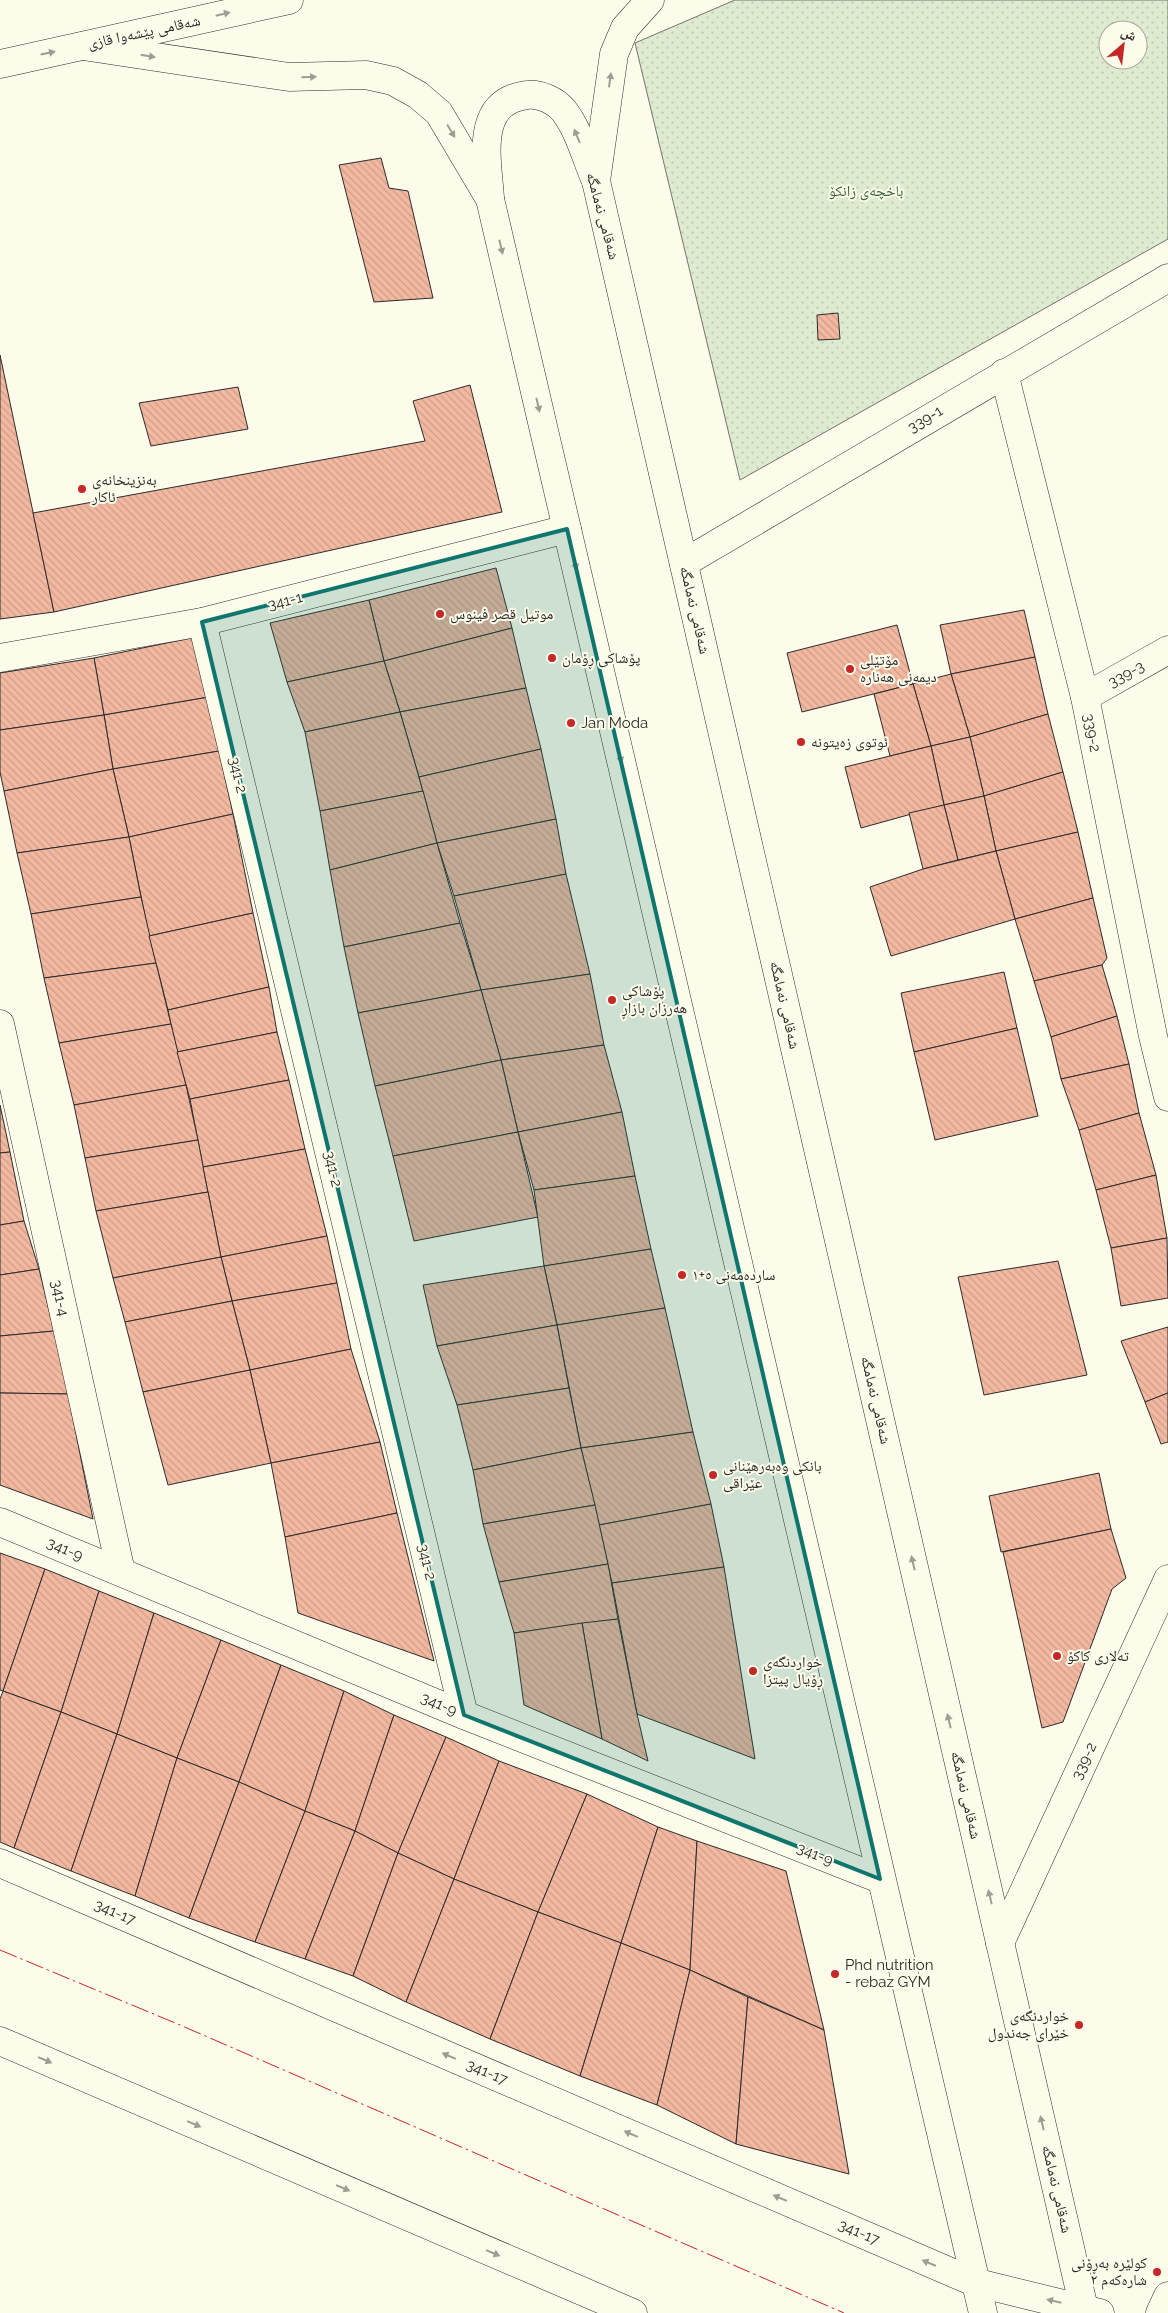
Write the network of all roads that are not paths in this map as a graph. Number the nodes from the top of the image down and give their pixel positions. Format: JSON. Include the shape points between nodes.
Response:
{"nodes":[{"id":1,"x":288,"y":0,"type":"edge"},
{"id":2,"x":650,"y":0,"type":"edge"},
{"id":3,"x":83,"y":46,"type":"junction"},
{"id":4,"x":0,"y":64,"type":"edge"},
{"id":5,"x":596,"y":181,"type":"junction"},
{"id":6,"x":490,"y":199,"type":"junction"},
{"id":7,"x":1168,"y":278,"type":"edge"},
{"id":8,"x":1004,"y":373,"type":"junction"},
{"id":9,"x":567,"y":529,"type":"junction"},
{"id":10,"x":684,"y":563,"type":"junction"},
{"id":11,"x":202,"y":622,"type":"junction"},
{"id":12,"x":1168,"y":650,"type":"edge"},
{"id":13,"x":0,"y":658,"type":"edge"},
{"id":14,"x":1085,"y":697,"type":"junction"},
{"id":15,"x":0,"y":1024,"type":"edge"},
{"id":16,"x":1161,"y":1032,"type":"edge"},
{"id":17,"x":1168,"y":1097,"type":"edge"},
{"id":18,"x":0,"y":1522,"type":"edge"},
{"id":19,"x":121,"y":1572,"type":"junction"},
{"id":20,"x":1168,"y":1579,"type":"edge"},
{"id":21,"x":464,"y":1715,"type":"junction"},
{"id":22,"x":0,"y":1863,"type":"edge"},
{"id":23,"x":880,"y":1880,"type":"junction"},
{"id":24,"x":1000,"y":1943,"type":"junction"},
{"id":25,"x":0,"y":2041,"type":"edge"},
{"id":26,"x":974,"y":2282,"type":"junction"},
{"id":27,"x":1168,"y":2296,"type":"edge"},
{"id":28,"x":1090,"y":2311,"type":"edge"},
{"id":29,"x":633,"y":2313,"type":"edge"},
{"id":30,"x":983,"y":2313,"type":"edge"},
{"id":31,"x":1160,"y":2313,"type":"edge"}],
"edges":[{"from":3,"to":1,"type":"main road","name":"شەقامی پێشەوا قازی","one_way":true},
{"from":5,"to":2,"type":"main road","one_way":true,"via":[[614,54],[625,28]]},
{"from":4,"to":3,"type":"main road","name":"شەقامی پێشەوا قازی","one_way":true},
{"from":3,"to":6,"type":"main road","one_way":true,"via":[[289,77],[366,75],[393,81],[418,95],[439,113]]},
{"from":5,"to":6,"type":"main road","name":"شەقامی نەمامگە","one_way":true,"via":[[563,110],[552,100],[530,94],[508,100],[489,123],[486,138]]},
{"from":5,"to":10,"type":"main road","name":"شەقامی نەمامگە"},
{"from":6,"to":9,"type":"main road","name":"شەقامی نەمامگە","one_way":true},
{"from":7,"to":8,"type":"main road","name":"339-1"},
{"from":8,"to":10,"type":"main road","name":"339-1"},
{"from":8,"to":14,"type":"main road","name":"339-2"},
{"from":9,"to":11,"type":"main road","name":"341-1"},
{"from":9,"to":23,"type":"main road","name":"شەقامی نەمامگە","one_way":true},
{"from":24,"to":10,"type":"main road","name":"شەقامی نەمامگە","one_way":true},
{"from":11,"to":13,"type":"main road","name":"341-1"},
{"from":11,"to":21,"type":"main road","name":"341-2"},
{"from":12,"to":14,"type":"main road","name":"339-3"},
{"from":14,"to":16,"type":"main road","name":"339-2"},
{"from":15,"to":19,"type":"main road","name":"341-4"},
{"from":16,"to":17,"type":"main road","name":"339-2"},
{"from":18,"to":19,"type":"main road","name":"341-9"},
{"from":19,"to":21,"type":"main road","name":"341-9"},
{"from":20,"to":24,"type":"main road","name":"339-2"},
{"from":21,"to":23,"type":"main road","name":"341-9"},
{"from":26,"to":22,"type":"main road","name":"341-17","one_way":true},
{"from":23,"to":26,"type":"main road","name":"شەقامی نەمامگە"},
{"from":28,"to":24,"type":"main road","name":"شەقامی نەمامگە","one_way":true},
{"from":25,"to":29,"type":"main road","one_way":true},
{"from":28,"to":26,"type":"main road","name":"341-17","one_way":true},
{"from":26,"to":30,"type":"main road","name":"شەقامی نەمامگە"},
{"from":27,"to":31,"type":"main road"}]}
